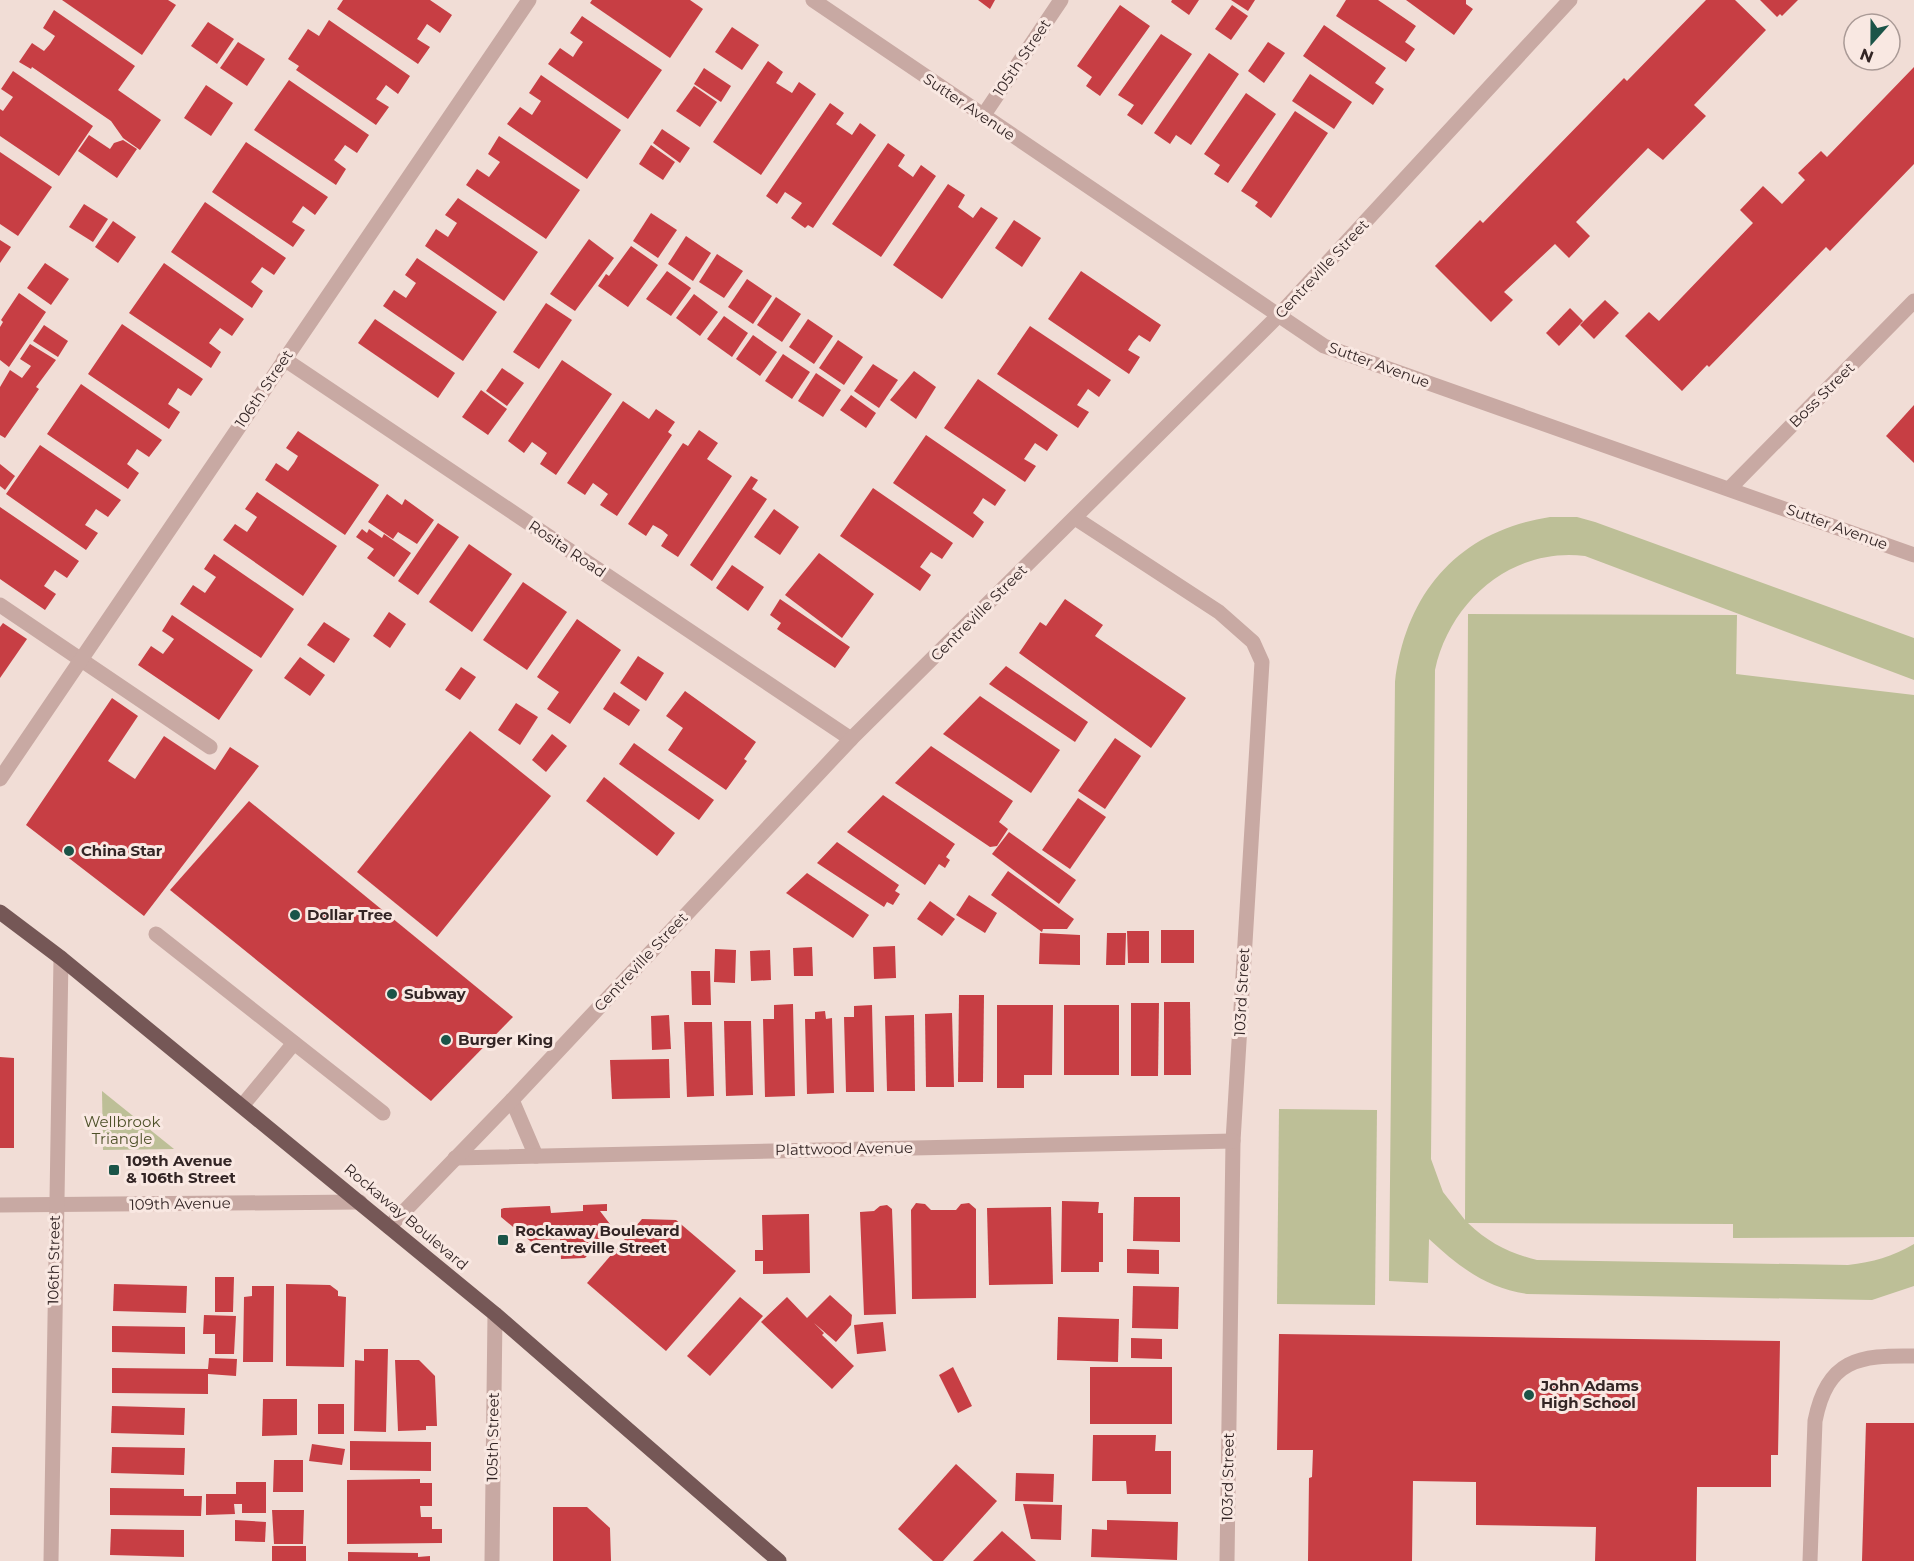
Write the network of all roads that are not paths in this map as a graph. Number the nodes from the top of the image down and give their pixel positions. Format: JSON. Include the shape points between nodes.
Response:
{"nodes":[{"id":1,"x":529,"y":0,"type":"edge"},
{"id":2,"x":813,"y":0,"type":"edge"},
{"id":3,"x":1061,"y":0,"type":"edge"},
{"id":4,"x":1570,"y":0,"type":"edge"},
{"id":5,"x":983,"y":116,"type":"junction"},
{"id":6,"x":1914,"y":301,"type":"edge"},
{"id":7,"x":1280,"y":315,"type":"junction"},
{"id":8,"x":284,"y":359,"type":"junction"},
{"id":9,"x":1729,"y":489,"type":"junction"},
{"id":10,"x":1075,"y":518,"type":"junction"},
{"id":11,"x":1914,"y":555,"type":"edge"},
{"id":12,"x":0,"y":605,"type":"edge"},
{"id":13,"x":81,"y":660,"type":"junction"},
{"id":14,"x":851,"y":739,"type":"junction"},
{"id":15,"x":210,"y":747,"type":"dead end"},
{"id":16,"x":0,"y":779,"type":"edge"},
{"id":17,"x":0,"y":912,"type":"edge"},
{"id":18,"x":156,"y":933,"type":"dead end"},
{"id":19,"x":61,"y":958,"type":"junction"},
{"id":20,"x":294,"y":1042,"type":"junction"},
{"id":21,"x":512,"y":1100,"type":"junction"},
{"id":22,"x":242,"y":1106,"type":"junction"},
{"id":23,"x":383,"y":1113,"type":"dead end"},
{"id":24,"x":1233,"y":1141,"type":"junction"},
{"id":25,"x":536,"y":1156,"type":"junction"},
{"id":26,"x":455,"y":1158,"type":"junction"},
{"id":27,"x":360,"y":1202,"type":"junction"},
{"id":28,"x":0,"y":1204,"type":"edge"},
{"id":29,"x":55,"y":1205,"type":"junction"},
{"id":30,"x":389,"y":1227,"type":"junction"},
{"id":31,"x":495,"y":1314,"type":"junction"},
{"id":32,"x":1914,"y":1356,"type":"edge"},
{"id":33,"x":51,"y":1561,"type":"edge"},
{"id":34,"x":492,"y":1561,"type":"edge"},
{"id":35,"x":779,"y":1561,"type":"edge"},
{"id":36,"x":1227,"y":1561,"type":"edge"},
{"id":37,"x":1810,"y":1561,"type":"edge"}],
"edges":[{"from":1,"to":8,"type":"street","name":"106th Street"},
{"from":2,"to":5,"type":"street","name":"Sutter Avenue"},
{"from":3,"to":5,"type":"street","name":"105th Street"},
{"from":4,"to":7,"type":"street","name":"Centreville Street"},
{"from":5,"to":7,"type":"street","name":"Sutter Avenue"},
{"from":6,"to":9,"type":"street","name":"Boss Street"},
{"from":7,"to":9,"type":"street","name":"Sutter Avenue","via":[[1324,346]]},
{"from":7,"to":10,"type":"street","name":"Centreville Street"},
{"from":8,"to":13,"type":"street","name":"106th Street"},
{"from":8,"to":14,"type":"street","name":"Rosita Road"},
{"from":9,"to":11,"type":"street","name":"Sutter Avenue"},
{"from":10,"to":14,"type":"street","name":"Centreville Street"},
{"from":10,"to":24,"type":"street","name":"103rd Street","via":[[1218,612],[1253,642],[1262,662]]},
{"from":12,"to":13,"type":"street"},
{"from":13,"to":15,"type":"street"},
{"from":13,"to":16,"type":"street","name":"106th Street"},
{"from":14,"to":21,"type":"street","name":"Centreville Street"},
{"from":17,"to":19,"type":"main road","name":"Rockaway Boulevard"},
{"from":18,"to":20,"type":"street"},
{"from":19,"to":22,"type":"main road","name":"Rockaway Boulevard"},
{"from":19,"to":29,"type":"street","name":"106th Street"},
{"from":20,"to":22,"type":"street"},
{"from":20,"to":23,"type":"street"},
{"from":21,"to":25,"type":"street"},
{"from":21,"to":26,"type":"street","name":"Centreville Street"},
{"from":22,"to":27,"type":"main road","name":"Rockaway Boulevard"},
{"from":24,"to":25,"type":"street","name":"Plattwood Avenue"},
{"from":24,"to":36,"type":"street","name":"103rd Street"},
{"from":25,"to":26,"type":"street","name":"Plattwood Avenue"},
{"from":26,"to":30,"type":"street","name":"Centreville Street"},
{"from":27,"to":29,"type":"street","name":"109th Avenue"},
{"from":27,"to":30,"type":"main road","name":"Rockaway Boulevard"},
{"from":28,"to":29,"type":"street","name":"109th Avenue"},
{"from":29,"to":33,"type":"street","name":"106th Street"},
{"from":30,"to":31,"type":"main road","name":"Rockaway Boulevard"},
{"from":31,"to":34,"type":"street","name":"105th Street"},
{"from":31,"to":35,"type":"main road","name":"Rockaway Boulevard"},
{"from":32,"to":37,"type":"street","via":[[1855,1360],[1835,1376],[1819,1399]]}]}
